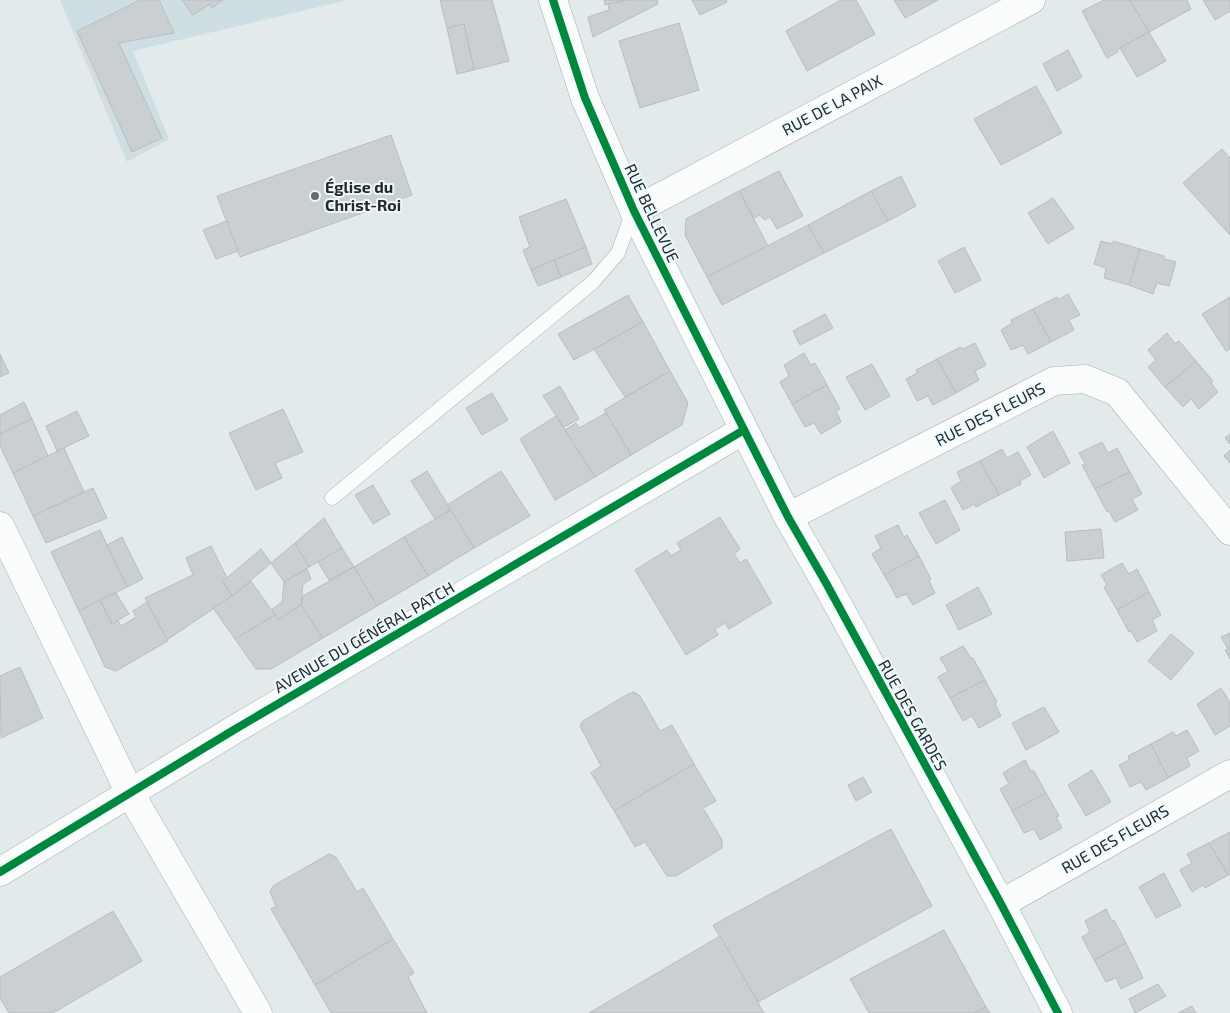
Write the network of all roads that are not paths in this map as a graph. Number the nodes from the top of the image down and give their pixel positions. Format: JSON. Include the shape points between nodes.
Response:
{"nodes":[{"id":1,"x":553,"y":0,"type":"edge"},
{"id":2,"x":1031,"y":0,"type":"edge"},
{"id":3,"x":634,"y":211,"type":"junction"},
{"id":4,"x":744,"y":430,"type":"junction"},
{"id":5,"x":332,"y":498,"type":"dead end"},
{"id":6,"x":788,"y":517,"type":"junction"},
{"id":7,"x":0,"y":526,"type":"edge"},
{"id":8,"x":1230,"y":531,"type":"edge"},
{"id":9,"x":1230,"y":774,"type":"edge"},
{"id":10,"x":130,"y":793,"type":"junction"},
{"id":11,"x":0,"y":872,"type":"edge"},
{"id":12,"x":1000,"y":904,"type":"junction"},
{"id":13,"x":258,"y":1013,"type":"edge"},
{"id":14,"x":1058,"y":1013,"type":"edge"}],
"edges":[{"from":1,"to":3,"type":"street","name":"RUE BELLEVUE","via":[[585,98]]},
{"from":2,"to":3,"type":"street","name":"RUE DE LA PAIX"},
{"from":3,"to":4,"type":"street","name":"RUE BELLEVUE"},
{"from":3,"to":5,"type":"lane","via":[[618,252],[592,282]]},
{"from":4,"to":6,"type":"street","name":"RUE DES GARDES"},
{"from":4,"to":10,"type":"street","name":"AVENUE DU GÉNÉRAL PATCH"},
{"from":6,"to":8,"type":"street","name":"RUE DES FLEURS","via":[[1054,381],[1084,379],[1117,392]]},
{"from":6,"to":12,"type":"street","name":"RUE DES GARDES"},
{"from":7,"to":10,"type":"street"},
{"from":9,"to":12,"type":"street","name":"RUE DES FLEURS"},
{"from":10,"to":11,"type":"street","name":"AVENUE DU GÉNÉRAL PATCH"},
{"from":10,"to":13,"type":"street"},
{"from":12,"to":14,"type":"street","name":"RUE DES GARDES"}]}
